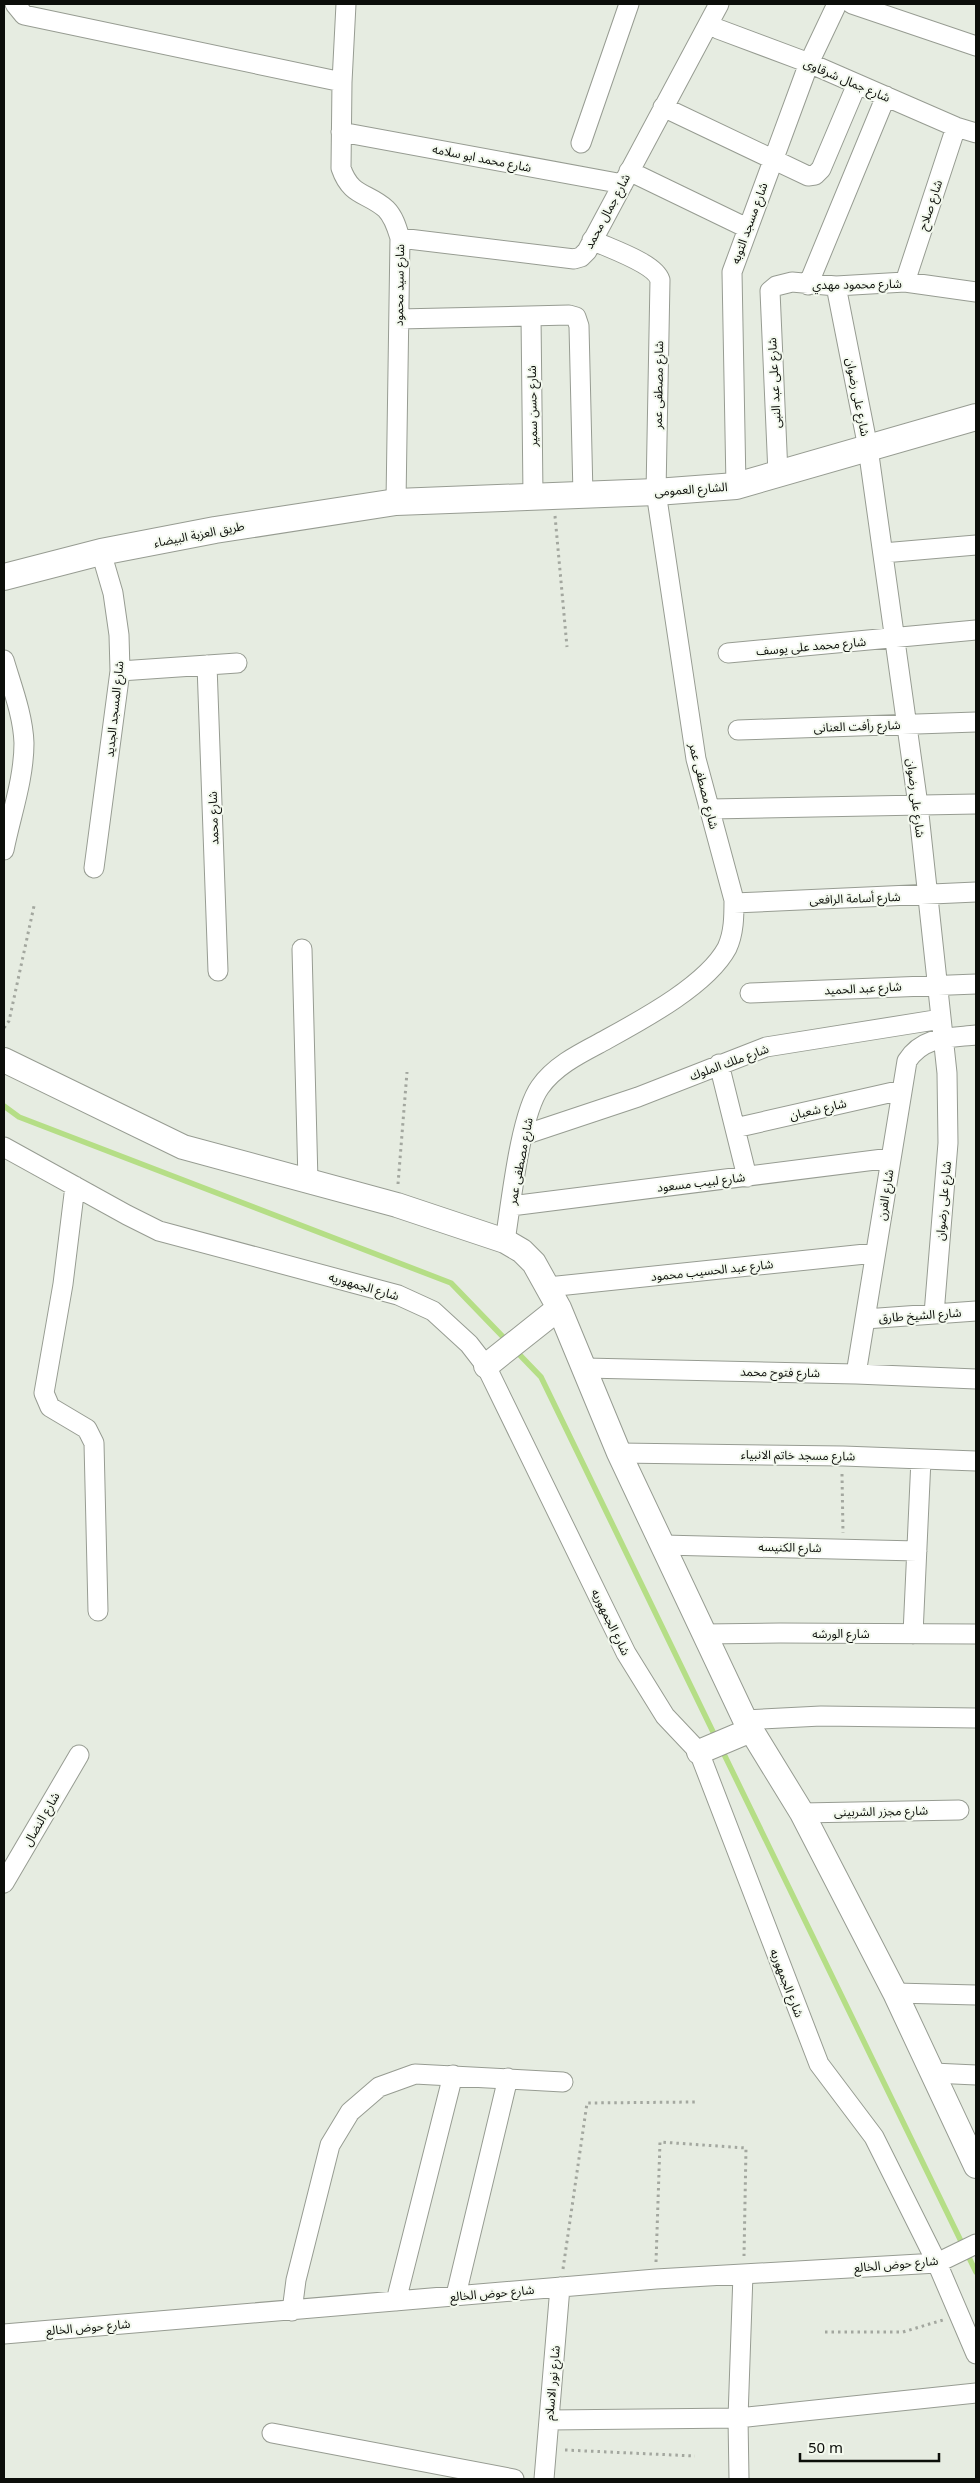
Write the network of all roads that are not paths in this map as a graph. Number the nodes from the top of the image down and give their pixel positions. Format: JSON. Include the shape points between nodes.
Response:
{"nodes":[{"id":1,"x":15,"y":4,"type":"edge"},
{"id":2,"x":346,"y":4,"type":"edge"},
{"id":3,"x":629,"y":4,"type":"edge"},
{"id":4,"x":719,"y":4,"type":"edge"},
{"id":5,"x":837,"y":4,"type":"edge"},
{"id":6,"x":852,"y":4,"type":"edge"},
{"id":7,"x":718,"y":29,"type":"dead end"},
{"id":8,"x":976,"y":46,"type":"edge"},
{"id":9,"x":809,"y":63,"type":"junction"},
{"id":10,"x":342,"y":82,"type":"junction"},
{"id":11,"x":857,"y":84,"type":"junction"},
{"id":12,"x":886,"y":96,"type":"junction"},
{"id":13,"x":663,"y":107,"type":"junction"},
{"id":14,"x":956,"y":127,"type":"junction"},
{"id":15,"x":341,"y":132,"type":"junction"},
{"id":16,"x":976,"y":133,"type":"edge"},
{"id":17,"x":581,"y":143,"type":"dead end"},
{"id":18,"x":772,"y":159,"type":"junction"},
{"id":19,"x":626,"y":178,"type":"junction"},
{"id":20,"x":746,"y":228,"type":"junction"},
{"id":21,"x":400,"y":238,"type":"junction"},
{"id":22,"x":592,"y":240,"type":"junction"},
{"id":23,"x":904,"y":282,"type":"junction"},
{"id":24,"x":808,"y":286,"type":"junction"},
{"id":25,"x":836,"y":286,"type":"junction"},
{"id":26,"x":770,"y":291,"type":"joint"},
{"id":27,"x":976,"y":292,"type":"edge"},
{"id":28,"x":531,"y":316,"type":"junction"},
{"id":29,"x":399,"y":319,"type":"junction"},
{"id":30,"x":976,"y":417,"type":"edge"},
{"id":31,"x":868,"y":448,"type":"junction"},
{"id":32,"x":778,"y":474,"type":"junction"},
{"id":33,"x":736,"y":486,"type":"junction"},
{"id":34,"x":656,"y":492,"type":"junction"},
{"id":35,"x":583,"y":495,"type":"junction"},
{"id":36,"x":543,"y":496,"type":"junction"},
{"id":37,"x":396,"y":502,"type":"junction"},
{"id":38,"x":976,"y":545,"type":"edge"},
{"id":39,"x":101,"y":552,"type":"junction"},
{"id":40,"x":882,"y":553,"type":"junction"},
{"id":41,"x":4,"y":577,"type":"edge"},
{"id":42,"x":976,"y":630,"type":"edge"},
{"id":43,"x":895,"y":638,"type":"junction"},
{"id":44,"x":728,"y":654,"type":"dead end"},
{"id":45,"x":4,"y":660,"type":"edge"},
{"id":46,"x":237,"y":663,"type":"dead end"},
{"id":47,"x":207,"y":665,"type":"junction"},
{"id":48,"x":120,"y":671,"type":"junction"},
{"id":49,"x":976,"y":722,"type":"edge"},
{"id":50,"x":906,"y":724,"type":"junction"},
{"id":51,"x":738,"y":730,"type":"dead end"},
{"id":52,"x":976,"y":804,"type":"edge"},
{"id":53,"x":918,"y":805,"type":"junction"},
{"id":54,"x":710,"y":809,"type":"junction"},
{"id":55,"x":4,"y":850,"type":"edge"},
{"id":56,"x":94,"y":868,"type":"dead end"},
{"id":57,"x":976,"y":892,"type":"edge"},
{"id":58,"x":928,"y":894,"type":"junction"},
{"id":59,"x":734,"y":903,"type":"junction"},
{"id":60,"x":302,"y":949,"type":"dead end"},
{"id":61,"x":218,"y":971,"type":"dead end"},
{"id":62,"x":976,"y":984,"type":"edge"},
{"id":63,"x":938,"y":985,"type":"junction"},
{"id":64,"x":750,"y":993,"type":"dead end"},
{"id":65,"x":941,"y":1019,"type":"junction"},
{"id":66,"x":976,"y":1035,"type":"edge"},
{"id":67,"x":943,"y":1038,"type":"junction"},
{"id":68,"x":4,"y":1060,"type":"edge"},
{"id":69,"x":719,"y":1064,"type":"junction"},
{"id":70,"x":902,"y":1090,"type":"junction"},
{"id":71,"x":735,"y":1128,"type":"junction"},
{"id":72,"x":524,"y":1136,"type":"junction"},
{"id":73,"x":4,"y":1147,"type":"edge"},
{"id":74,"x":891,"y":1158,"type":"junction"},
{"id":75,"x":747,"y":1176,"type":"junction"},
{"id":76,"x":308,"y":1182,"type":"junction"},
{"id":77,"x":75,"y":1186,"type":"junction"},
{"id":78,"x":511,"y":1206,"type":"junction"},
{"id":79,"x":505,"y":1241,"type":"junction"},
{"id":80,"x":875,"y":1252,"type":"junction"},
{"id":81,"x":548,"y":1287,"type":"junction"},
{"id":82,"x":558,"y":1308,"type":"junction"},
{"id":83,"x":976,"y":1311,"type":"edge"},
{"id":84,"x":934,"y":1314,"type":"junction"},
{"id":85,"x":865,"y":1319,"type":"junction"},
{"id":86,"x":493,"y":1360,"type":"junction"},
{"id":87,"x":584,"y":1368,"type":"junction"},
{"id":88,"x":856,"y":1374,"type":"junction"},
{"id":89,"x":976,"y":1379,"type":"edge"},
{"id":90,"x":619,"y":1453,"type":"junction"},
{"id":91,"x":921,"y":1459,"type":"junction"},
{"id":92,"x":976,"y":1460,"type":"edge"},
{"id":93,"x":663,"y":1544,"type":"junction"},
{"id":94,"x":917,"y":1551,"type":"junction"},
{"id":95,"x":98,"y":1611,"type":"dead end"},
{"id":96,"x":706,"y":1634,"type":"junction"},
{"id":97,"x":913,"y":1634,"type":"junction"},
{"id":98,"x":976,"y":1634,"type":"edge"},
{"id":99,"x":976,"y":1718,"type":"edge"},
{"id":100,"x":745,"y":1728,"type":"junction"},
{"id":101,"x":703,"y":1750,"type":"junction"},
{"id":102,"x":79,"y":1755,"type":"dead end"},
{"id":103,"x":959,"y":1810,"type":"dead end"},
{"id":104,"x":802,"y":1813,"type":"junction"},
{"id":105,"x":4,"y":1883,"type":"edge"},
{"id":106,"x":895,"y":1993,"type":"junction"},
{"id":107,"x":976,"y":1995,"type":"edge"},
{"id":108,"x":933,"y":2074,"type":"junction"},
{"id":109,"x":453,"y":2075,"type":"junction"},
{"id":110,"x":976,"y":2075,"type":"edge"},
{"id":111,"x":508,"y":2078,"type":"junction"},
{"id":112,"x":563,"y":2082,"type":"dead end"},
{"id":113,"x":976,"y":2166,"type":"edge"},
{"id":114,"x":976,"y":2244,"type":"edge"},
{"id":115,"x":945,"y":2259,"type":"junction"},
{"id":116,"x":743,"y":2274,"type":"junction"},
{"id":117,"x":560,"y":2287,"type":"junction"},
{"id":118,"x":456,"y":2295,"type":"junction"},
{"id":119,"x":396,"y":2301,"type":"junction"},
{"id":120,"x":292,"y":2311,"type":"junction"},
{"id":121,"x":4,"y":2334,"type":"edge"},
{"id":122,"x":976,"y":2354,"type":"edge"},
{"id":123,"x":976,"y":2393,"type":"edge"},
{"id":124,"x":738,"y":2418,"type":"junction"},
{"id":125,"x":549,"y":2420,"type":"junction"},
{"id":126,"x":272,"y":2432,"type":"dead end"},
{"id":127,"x":514,"y":2479,"type":"edge"},
{"id":128,"x":544,"y":2479,"type":"edge"},
{"id":129,"x":739,"y":2479,"type":"edge"}],
"edges":[{"from":1,"to":10,"type":"street","via":[[24,15]]},
{"from":2,"to":10,"type":"street","name":"شارع سيد محمود"},
{"from":3,"to":17,"type":"street"},
{"from":4,"to":13,"type":"street","name":"شارع جمال محمد"},
{"from":5,"to":9,"type":"street","name":"شارع مسجد التوبه"},
{"from":6,"to":8,"type":"street"},
{"from":7,"to":9,"type":"street","name":"شارع جمال شرقاوى"},
{"from":9,"to":11,"type":"street","name":"شارع جمال شرقاوى"},
{"from":9,"to":18,"type":"street","name":"شارع مسجد التوبه"},
{"from":10,"to":15,"type":"street","name":"شارع سيد محمود"},
{"from":11,"to":12,"type":"street","name":"شارع جمال شرقاوى"},
{"from":11,"to":18,"type":"street","via":[[819,172],[808,176]]},
{"from":12,"to":14,"type":"street","name":"شارع جمال شرقاوى"},
{"from":12,"to":24,"type":"street"},
{"from":13,"to":18,"type":"street"},
{"from":13,"to":19,"type":"street","name":"شارع جمال محمد"},
{"from":14,"to":16,"type":"street","name":"شارع جمال شرقاوى"},
{"from":14,"to":23,"type":"street","name":"شارع صلاح"},
{"from":15,"to":19,"type":"street","name":"شارع محمد ابو سلامه"},
{"from":15,"to":21,"type":"street","name":"شارع سيد محمود","via":[[341,168],[346,182],[386,209]]},
{"from":18,"to":20,"type":"street","name":"شارع مسجد التوبه"},
{"from":19,"to":20,"type":"street","name":"شارع محمد ابو سلامه"},
{"from":19,"to":22,"type":"street","name":"شارع جمال محمد"},
{"from":20,"to":33,"type":"street","name":"شارع مسجد التوبه","via":[[732,272]]},
{"from":21,"to":22,"type":"street","name":"شارع جمال محمد","via":[[574,259],[584,254]]},
{"from":21,"to":29,"type":"street","name":"شارع سيد محمود"},
{"from":22,"to":34,"type":"street","name":"شارع مصطفى عمر","via":[[649,266],[658,273],[660,280]]},
{"from":23,"to":25,"type":"street","name":"شارع محمود مهدي"},
{"from":23,"to":27,"type":"street","name":"شارع محمود مهدي"},
{"from":24,"to":25,"type":"street","name":"شارع محمود مهدي"},
{"from":24,"to":26,"type":"street","name":"شارع محمود مهدي","via":[[784,283]]},
{"from":25,"to":31,"type":"street","name":"شارع على رضوان"},
{"from":26,"to":32,"type":"street","name":"شارع على عبد النبى"},
{"from":28,"to":29,"type":"street"},
{"from":28,"to":35,"type":"street","via":[[570,315],[579,323]]},
{"from":28,"to":36,"type":"street","name":"شارع حسن سمير"},
{"from":29,"to":37,"type":"street","name":"شارع سيد محمود"},
{"from":30,"to":31,"type":"main road","name":"الشارع العمومى"},
{"from":31,"to":32,"type":"main road","name":"الشارع العمومى"},
{"from":31,"to":40,"type":"street","name":"شارع على رضوان"},
{"from":32,"to":33,"type":"main road","name":"الشارع العمومى"},
{"from":33,"to":34,"type":"main road","name":"الشارع العمومى"},
{"from":34,"to":35,"type":"main road","name":"الشارع العمومى"},
{"from":34,"to":54,"type":"street","name":"شارع مصطفى عمر","via":[[696,759]]},
{"from":35,"to":36,"type":"main road","name":"الشارع العمومى"},
{"from":36,"to":37,"type":"main road","name":"الشارع العمومى"},
{"from":37,"to":39,"type":"main road","name":"طريق العزبة البيضاء","via":[[215,530]]},
{"from":38,"to":40,"type":"street"},
{"from":39,"to":41,"type":"main road","name":"طريق العزبة البيضاء"},
{"from":39,"to":48,"type":"street","name":"شارع المسجد الجديد","via":[[113,593]]},
{"from":40,"to":43,"type":"street","name":"شارع على رضوان"},
{"from":42,"to":43,"type":"street","name":"شارع محمد على يوسف"},
{"from":43,"to":44,"type":"street","name":"شارع محمد على يوسف"},
{"from":43,"to":50,"type":"street","name":"شارع على رضوان"},
{"from":45,"to":55,"type":"street","via":[[24,742]]},
{"from":46,"to":47,"type":"street"},
{"from":47,"to":48,"type":"street"},
{"from":47,"to":61,"type":"street","name":"شارع محمد"},
{"from":48,"to":56,"type":"street","name":"شارع المسجد الجديد"},
{"from":49,"to":50,"type":"street","name":"شارع رأفت العنانى"},
{"from":50,"to":51,"type":"street","name":"شارع رأفت العنانى"},
{"from":50,"to":53,"type":"street","name":"شارع على رضوان"},
{"from":52,"to":53,"type":"street"},
{"from":53,"to":54,"type":"street"},
{"from":53,"to":58,"type":"street","name":"شارع على رضوان"},
{"from":54,"to":59,"type":"street","name":"شارع مصطفى عمر"},
{"from":57,"to":58,"type":"street","name":"شارع أسامة الرافعى"},
{"from":58,"to":59,"type":"street","name":"شارع أسامة الرافعى"},
{"from":58,"to":63,"type":"street","name":"شارع على رضوان"},
{"from":59,"to":72,"type":"street","name":"شارع مصطفى عمر","via":[[734,924],[727,947],[714,967],[673,1000],[565,1062],[540,1087]]},
{"from":60,"to":76,"type":"street"},
{"from":62,"to":63,"type":"street","name":"شارع عبد الحميد"},
{"from":63,"to":64,"type":"street","name":"شارع عبد الحميد"},
{"from":63,"to":65,"type":"street","name":"شارع على رضوان"},
{"from":65,"to":67,"type":"street","name":"شارع على رضوان"},
{"from":65,"to":69,"type":"street","name":"شارع ملك الملوك","via":[[766,1047]]},
{"from":66,"to":67,"type":"street","name":"شارع الفرن"},
{"from":67,"to":70,"type":"street","name":"شارع الفرن","via":[[932,1040],[913,1052]]},
{"from":67,"to":84,"type":"street","name":"شارع على رضوان","via":[[948,1143]]},
{"from":68,"to":76,"type":"street","via":[[183,1147]]},
{"from":69,"to":71,"type":"street"},
{"from":69,"to":72,"type":"street","name":"شارع ملك الملوك","via":[[638,1097]]},
{"from":70,"to":71,"type":"street","name":"شارع شعبان"},
{"from":70,"to":74,"type":"street","name":"شارع الفرن"},
{"from":71,"to":75,"type":"street"},
{"from":72,"to":78,"type":"street","name":"شارع مصطفى عمر"},
{"from":73,"to":77,"type":"street","name":"شارع الجمهوريه"},
{"from":74,"to":75,"type":"street","name":"شارع لبيب مسعود"},
{"from":74,"to":80,"type":"street","name":"شارع الفرن"},
{"from":75,"to":78,"type":"street","name":"شارع لبيب مسعود"},
{"from":76,"to":79,"type":"street","via":[[397,1205]]},
{"from":77,"to":86,"type":"street","name":"شارع الجمهوريه","via":[[159,1231],[398,1295],[433,1311],[469,1344]]},
{"from":77,"to":95,"type":"street","via":[[63,1284],[44,1392],[50,1407],[87,1429],[94,1443]]},
{"from":78,"to":79,"type":"street","name":"شارع مصطفى عمر"},
{"from":79,"to":81,"type":"street","via":[[534,1263]]},
{"from":80,"to":81,"type":"street","name":"شارع عبد الحسيب محمود"},
{"from":80,"to":85,"type":"street","name":"شارع الفرن"},
{"from":81,"to":82,"type":"street"},
{"from":82,"to":86,"type":"street"},
{"from":82,"to":87,"type":"street"},
{"from":83,"to":84,"type":"street","name":"شارع الشيخ طارق"},
{"from":84,"to":85,"type":"street","name":"شارع الشيخ طارق"},
{"from":85,"to":88,"type":"street","name":"شارع الفرن"},
{"from":86,"to":101,"type":"street","name":"شارع الجمهوريه","via":[[626,1653],[665,1716]]},
{"from":87,"to":88,"type":"street","name":"شارع فتوح محمد"},
{"from":87,"to":90,"type":"street"},
{"from":88,"to":89,"type":"street","name":"شارع فتوح محمد"},
{"from":90,"to":91,"type":"street","name":"شارع مسجد خاتم الانبياء"},
{"from":90,"to":93,"type":"street"},
{"from":91,"to":92,"type":"street","name":"شارع مسجد خاتم الانبياء"},
{"from":91,"to":94,"type":"street"},
{"from":93,"to":94,"type":"street","name":"شارع الكنيسه"},
{"from":93,"to":96,"type":"street"},
{"from":94,"to":97,"type":"street"},
{"from":96,"to":97,"type":"street","name":"شارع الورشه"},
{"from":96,"to":100,"type":"street"},
{"from":97,"to":98,"type":"street","name":"شارع الورشه"},
{"from":99,"to":100,"type":"street","via":[[821,1716]]},
{"from":100,"to":101,"type":"street"},
{"from":100,"to":104,"type":"street"},
{"from":101,"to":115,"type":"street","name":"شارع الجمهوريه","via":[[819,2064],[874,2137]]},
{"from":102,"to":105,"type":"street","name":"شارع النضال"},
{"from":103,"to":104,"type":"street","name":"شارع مجزر الشربينى"},
{"from":104,"to":106,"type":"street"},
{"from":106,"to":107,"type":"street"},
{"from":106,"to":108,"type":"street"},
{"from":108,"to":110,"type":"street"},
{"from":108,"to":113,"type":"street"},
{"from":109,"to":111,"type":"street"},
{"from":109,"to":119,"type":"street"},
{"from":109,"to":120,"type":"street","via":[[415,2074],[379,2087],[350,2112],[330,2144],[296,2280]]},
{"from":111,"to":112,"type":"street"},
{"from":111,"to":118,"type":"street"},
{"from":114,"to":115,"type":"street","name":"شارع حوض الخالع"},
{"from":115,"to":116,"type":"street","name":"شارع حوض الخالع"},
{"from":115,"to":122,"type":"street","name":"شارع الجمهوريه","via":[[959,2314]]},
{"from":116,"to":117,"type":"street","name":"شارع حوض الخالع"},
{"from":116,"to":124,"type":"street"},
{"from":117,"to":118,"type":"street","name":"شارع حوض الخالع"},
{"from":117,"to":125,"type":"street","name":"شارع نور الاسلام"},
{"from":118,"to":119,"type":"street","name":"شارع حوض الخالع"},
{"from":119,"to":120,"type":"street","name":"شارع حوض الخالع"},
{"from":120,"to":121,"type":"street","name":"شارع حوض الخالع"},
{"from":123,"to":124,"type":"street"},
{"from":124,"to":125,"type":"street"},
{"from":124,"to":129,"type":"street"},
{"from":125,"to":128,"type":"street","name":"شارع نور الاسلام"},
{"from":126,"to":127,"type":"street"}]}
